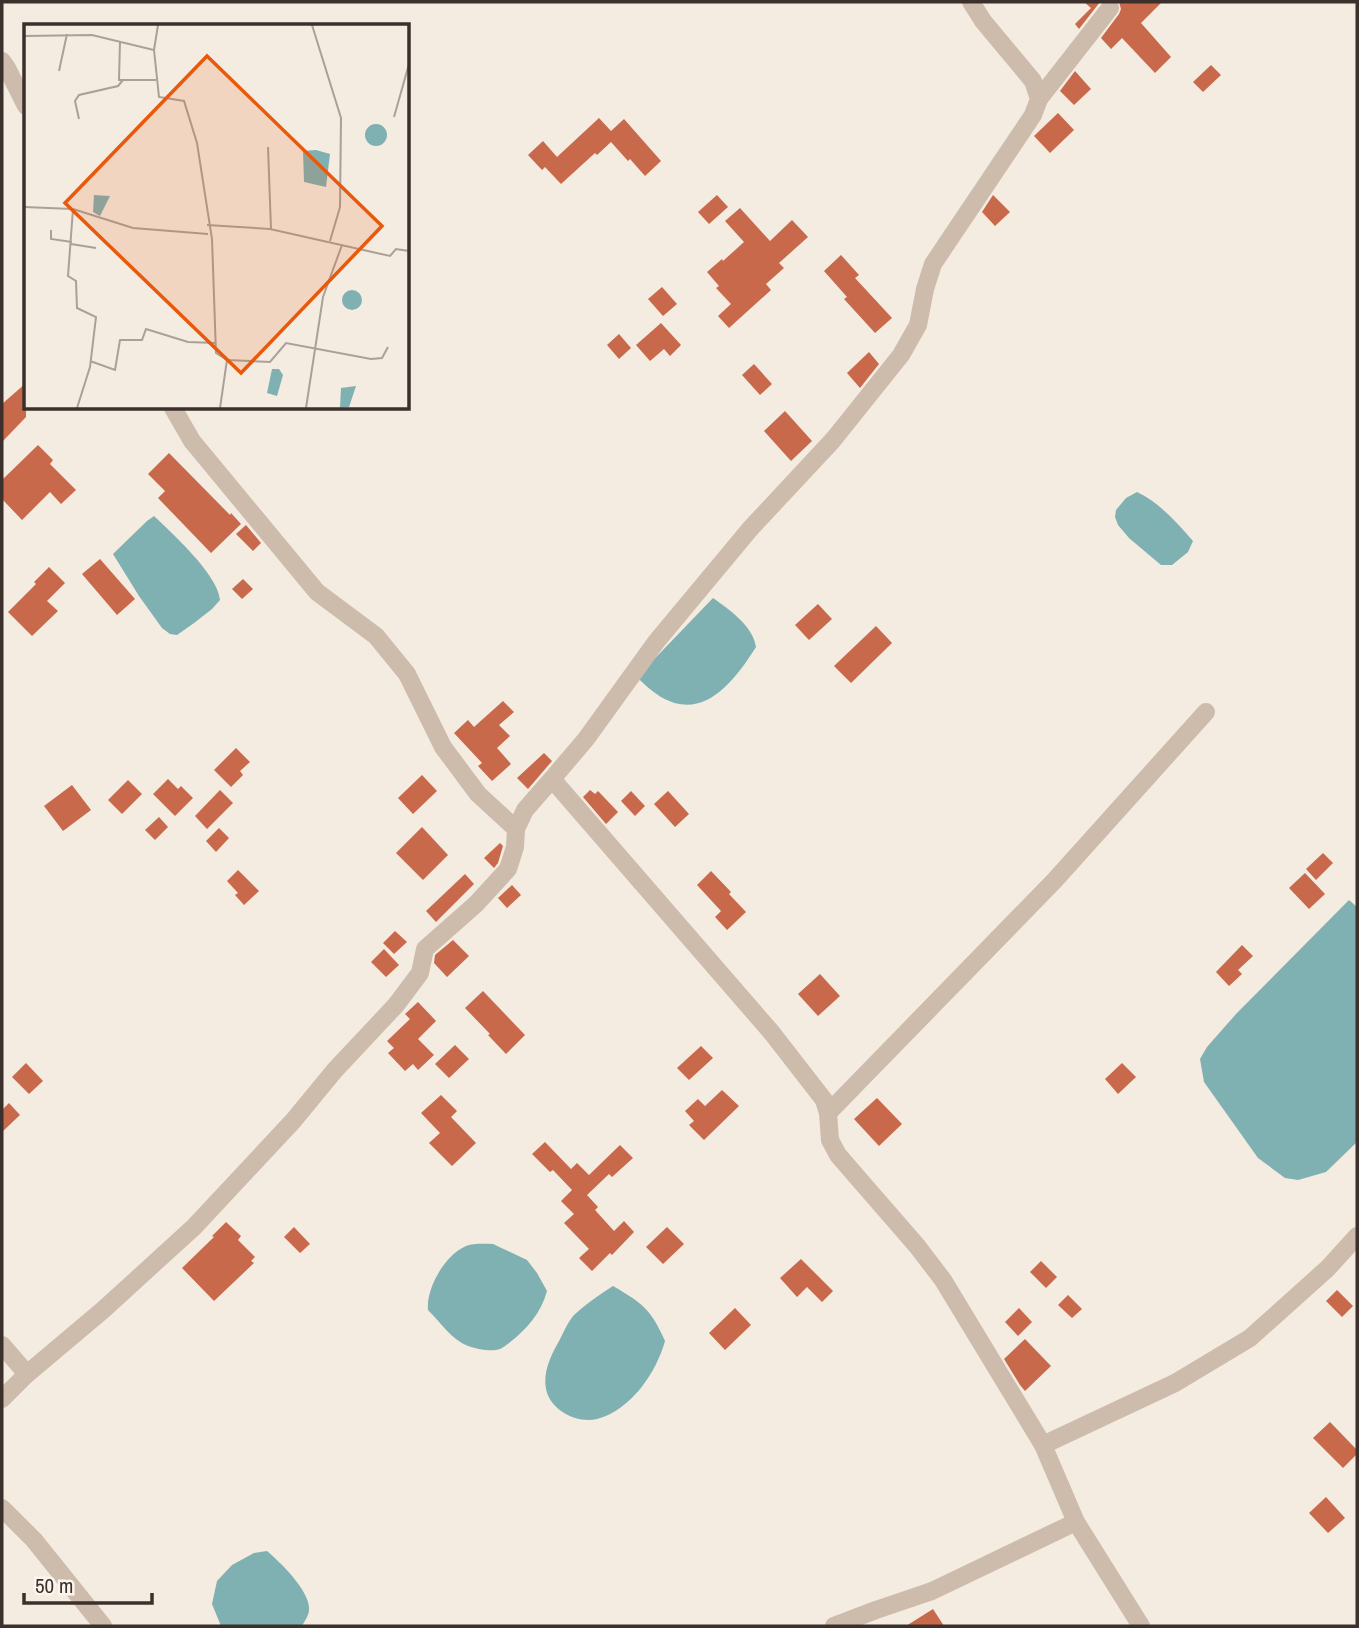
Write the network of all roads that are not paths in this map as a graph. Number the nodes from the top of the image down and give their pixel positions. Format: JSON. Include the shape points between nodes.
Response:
{"nodes":[{"id":1,"x":971,"y":2,"type":"edge"},
{"id":2,"x":1110,"y":8,"type":"dead end"},
{"id":3,"x":3,"y":67,"type":"edge"},
{"id":4,"x":1039,"y":99,"type":"junction"},
{"id":5,"x":24,"y":103,"type":"edge"},
{"id":6,"x":174,"y":410,"type":"edge"},
{"id":7,"x":1206,"y":712,"type":"dead end"},
{"id":8,"x":551,"y":779,"type":"junction"},
{"id":9,"x":516,"y":829,"type":"junction"},
{"id":10,"x":828,"y":1113,"type":"junction"},
{"id":11,"x":1357,"y":1236,"type":"edge"},
{"id":12,"x":2,"y":1345,"type":"edge"},
{"id":13,"x":27,"y":1374,"type":"junction"},
{"id":14,"x":2,"y":1399,"type":"edge"},
{"id":15,"x":1043,"y":1445,"type":"junction"},
{"id":16,"x":2,"y":1508,"type":"edge"},
{"id":17,"x":1076,"y":1522,"type":"junction"},
{"id":18,"x":103,"y":1626,"type":"edge"},
{"id":19,"x":834,"y":1626,"type":"edge"},
{"id":20,"x":1141,"y":1626,"type":"edge"}],
"edges":[{"from":1,"to":4,"type":"street","via":[[1033,81]]},
{"from":2,"to":4,"type":"street"},
{"from":3,"to":5,"type":"street"},
{"from":4,"to":8,"type":"street","via":[[1033,115],[933,264],[919,325],[901,355],[834,440],[750,529],[656,642]]},
{"from":6,"to":9,"type":"street","via":[[192,441],[317,592],[376,636],[407,674],[443,747],[478,794]]},
{"from":7,"to":10,"type":"street","via":[[1055,880]]},
{"from":8,"to":9,"type":"street","via":[[525,810]]},
{"from":8,"to":10,"type":"street","via":[[772,1033],[824,1100]]},
{"from":9,"to":13,"type":"street","via":[[508,869],[425,949],[420,973],[397,1005],[293,1121],[194,1227]]},
{"from":10,"to":15,"type":"street","via":[[830,1140],[838,1155],[943,1280]]},
{"from":11,"to":15,"type":"street","via":[[1250,1338],[1175,1383]]},
{"from":12,"to":13,"type":"street"},
{"from":13,"to":14,"type":"street"},
{"from":15,"to":17,"type":"street"},
{"from":16,"to":18,"type":"street","via":[[34,1540]]},
{"from":17,"to":19,"type":"street","via":[[932,1591]]},
{"from":17,"to":20,"type":"street"}]}
